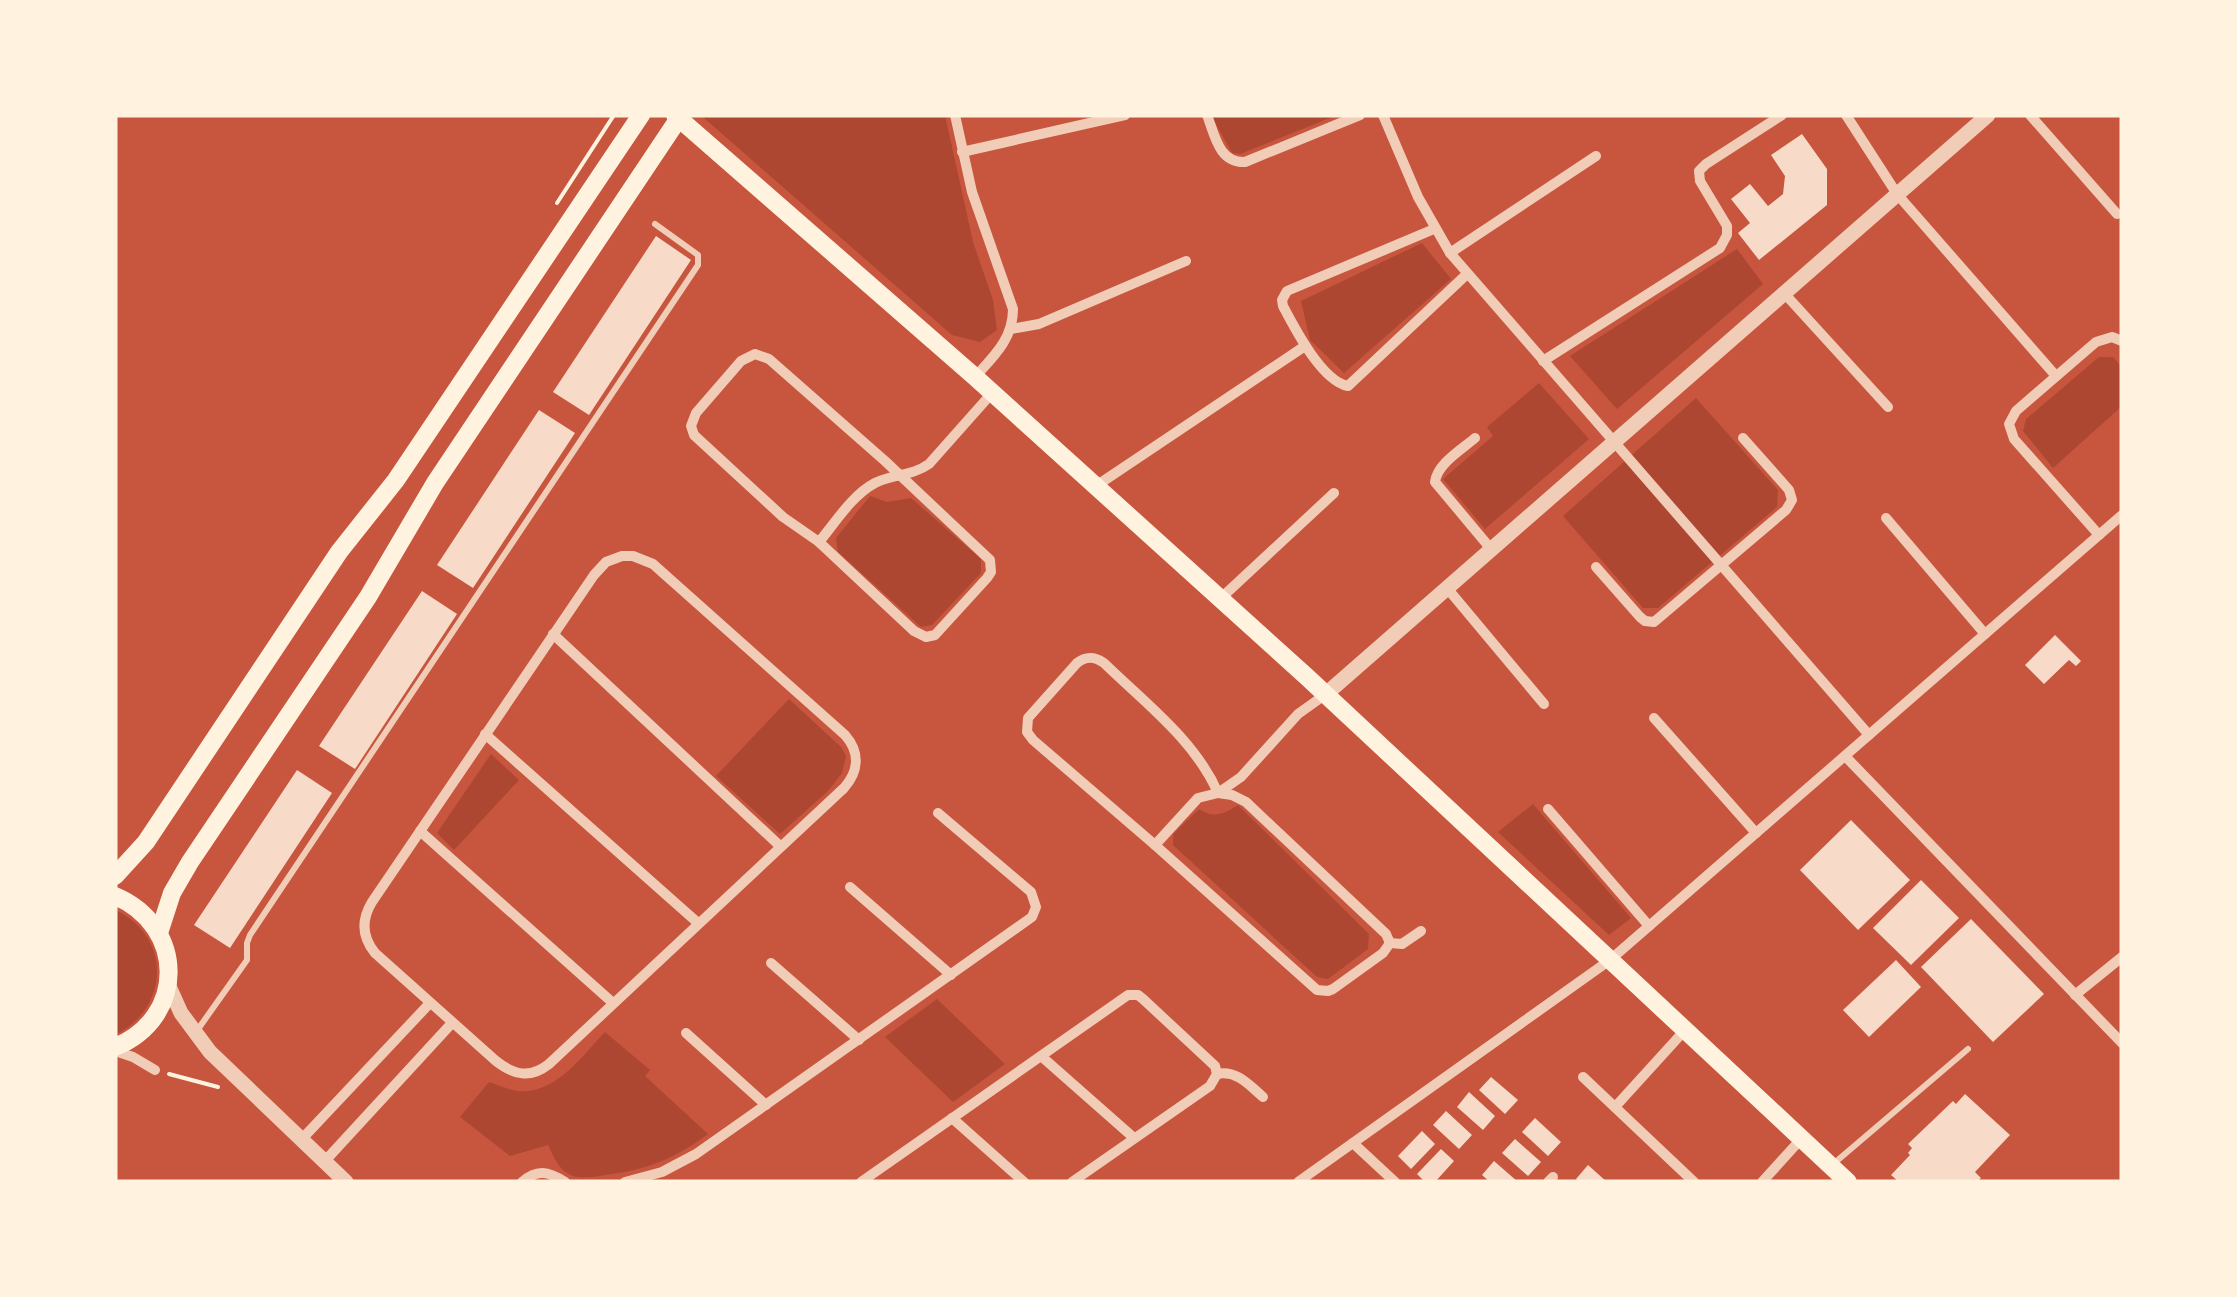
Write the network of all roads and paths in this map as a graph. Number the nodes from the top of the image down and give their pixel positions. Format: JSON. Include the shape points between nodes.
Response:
{"nodes":[{"id":1,"x":614,"y":115,"type":"edge"},
{"id":2,"x":641,"y":115,"type":"edge"},
{"id":3,"x":956,"y":115,"type":"edge"},
{"id":4,"x":1125,"y":115,"type":"edge"},
{"id":5,"x":1207,"y":115,"type":"edge"},
{"id":6,"x":1360,"y":115,"type":"edge"},
{"id":7,"x":1383,"y":115,"type":"edge"},
{"id":8,"x":1782,"y":115,"type":"edge"},
{"id":9,"x":1846,"y":115,"type":"edge"},
{"id":10,"x":1988,"y":115,"type":"edge"},
{"id":11,"x":2030,"y":115,"type":"edge"},
{"id":12,"x":678,"y":116,"type":"edge"},
{"id":13,"x":962,"y":152,"type":"junction"},
{"id":14,"x":1596,"y":156,"type":"dead end"},
{"id":15,"x":1897,"y":194,"type":"junction"},
{"id":16,"x":555,"y":206,"type":"dead end"},
{"id":17,"x":2117,"y":214,"type":"dead end"},
{"id":18,"x":656,"y":224,"type":"dead end"},
{"id":19,"x":1434,"y":228,"type":"junction"},
{"id":20,"x":1450,"y":253,"type":"junction"},
{"id":21,"x":1186,"y":261,"type":"dead end"},
{"id":22,"x":1466,"y":274,"type":"junction"},
{"id":23,"x":1784,"y":293,"type":"junction"},
{"id":24,"x":1012,"y":329,"type":"junction"},
{"id":25,"x":2122,"y":341,"type":"edge"},
{"id":26,"x":1305,"y":346,"type":"junction"},
{"id":27,"x":1542,"y":361,"type":"junction"},
{"id":28,"x":975,"y":376,"type":"junction"},
{"id":29,"x":2056,"y":376,"type":"junction"},
{"id":30,"x":992,"y":392,"type":"junction"},
{"id":31,"x":1888,"y":407,"type":"dead end"},
{"id":32,"x":1474,"y":438,"type":"dead end"},
{"id":33,"x":1743,"y":438,"type":"dead end"},
{"id":34,"x":1613,"y":443,"type":"junction"},
{"id":35,"x":899,"y":476,"type":"junction"},
{"id":36,"x":1096,"y":486,"type":"junction"},
{"id":37,"x":1334,"y":494,"type":"dead end"},
{"id":38,"x":1886,"y":518,"type":"dead end"},
{"id":39,"x":2120,"y":520,"type":"edge"},
{"id":40,"x":2098,"y":536,"type":"junction"},
{"id":41,"x":819,"y":542,"type":"junction"},
{"id":42,"x":1492,"y":549,"type":"junction"},
{"id":43,"x":1721,"y":566,"type":"junction"},
{"id":44,"x":1596,"y":567,"type":"dead end"},
{"id":45,"x":1447,"y":588,"type":"junction"},
{"id":46,"x":1220,"y":599,"type":"junction"},
{"id":47,"x":553,"y":634,"type":"junction"},
{"id":48,"x":1985,"y":634,"type":"junction"},
{"id":49,"x":1326,"y":694,"type":"junction"},
{"id":50,"x":1544,"y":704,"type":"dead end"},
{"id":51,"x":1654,"y":718,"type":"dead end"},
{"id":52,"x":485,"y":734,"type":"junction"},
{"id":53,"x":1869,"y":735,"type":"junction"},
{"id":54,"x":1845,"y":756,"type":"junction"},
{"id":55,"x":1218,"y":793,"type":"junction"},
{"id":56,"x":1548,"y":809,"type":"dead end"},
{"id":57,"x":938,"y":813,"type":"dead end"},
{"id":58,"x":420,"y":831,"type":"junction"},
{"id":59,"x":1756,"y":833,"type":"junction"},
{"id":60,"x":1155,"y":844,"type":"junction"},
{"id":61,"x":780,"y":846,"type":"junction"},
{"id":62,"x":115,"y":876,"type":"edge"},
{"id":63,"x":850,"y":887,"type":"dead end"},
{"id":64,"x":115,"y":896,"type":"edge"},
{"id":65,"x":698,"y":923,"type":"junction"},
{"id":66,"x":1649,"y":926,"type":"junction"},
{"id":67,"x":1421,"y":931,"type":"dead end"},
{"id":68,"x":159,"y":933,"type":"junction"},
{"id":69,"x":1390,"y":943,"type":"junction"},
{"id":70,"x":2122,"y":958,"type":"edge"},
{"id":71,"x":1610,"y":960,"type":"junction"},
{"id":72,"x":771,"y":962,"type":"dead end"},
{"id":73,"x":951,"y":975,"type":"junction"},
{"id":74,"x":168,"y":984,"type":"junction"},
{"id":75,"x":2074,"y":996,"type":"junction"},
{"id":76,"x":430,"y":1003,"type":"junction"},
{"id":77,"x":613,"y":1003,"type":"junction"},
{"id":78,"x":452,"y":1023,"type":"junction"},
{"id":79,"x":1685,"y":1030,"type":"junction"},
{"id":80,"x":195,"y":1033,"type":"junction"},
{"id":81,"x":686,"y":1034,"type":"dead end"},
{"id":82,"x":858,"y":1040,"type":"junction"},
{"id":83,"x":2122,"y":1043,"type":"edge"},
{"id":84,"x":115,"y":1049,"type":"edge"},
{"id":85,"x":1968,"y":1049,"type":"dead end"},
{"id":86,"x":1041,"y":1056,"type":"junction"},
{"id":87,"x":155,"y":1070,"type":"joint"},
{"id":88,"x":1217,"y":1074,"type":"junction"},
{"id":89,"x":1582,"y":1077,"type":"dead end"},
{"id":90,"x":239,"y":1080,"type":"junction"},
{"id":91,"x":1263,"y":1097,"type":"dead end"},
{"id":92,"x":766,"y":1105,"type":"junction"},
{"id":93,"x":1615,"y":1107,"type":"junction"},
{"id":94,"x":952,"y":1118,"type":"junction"},
{"id":95,"x":1134,"y":1138,"type":"junction"},
{"id":96,"x":1802,"y":1138,"type":"junction"},
{"id":97,"x":302,"y":1140,"type":"junction"},
{"id":98,"x":1353,"y":1143,"type":"junction"},
{"id":99,"x":324,"y":1162,"type":"junction"},
{"id":100,"x":1831,"y":1166,"type":"junction"},
{"id":101,"x":346,"y":1182,"type":"edge"},
{"id":102,"x":522,"y":1182,"type":"edge"},
{"id":103,"x":564,"y":1182,"type":"edge"},
{"id":104,"x":625,"y":1182,"type":"edge"},
{"id":105,"x":861,"y":1182,"type":"edge"},
{"id":106,"x":1024,"y":1182,"type":"edge"},
{"id":107,"x":1072,"y":1182,"type":"edge"},
{"id":108,"x":1298,"y":1182,"type":"edge"},
{"id":109,"x":1395,"y":1182,"type":"edge"},
{"id":110,"x":1694,"y":1182,"type":"edge"},
{"id":111,"x":1762,"y":1182,"type":"edge"},
{"id":112,"x":1848,"y":1182,"type":"edge"}],
"edges":[{"from":1,"to":16,"type":"path"},
{"from":2,"to":62,"type":"main road","via":[[146,842]]},
{"from":3,"to":13,"type":"street"},
{"from":4,"to":13,"type":"street"},
{"from":5,"to":6,"type":"street","via":[[1225,157],[1238,163]]},
{"from":7,"to":19,"type":"street"},
{"from":8,"to":27,"type":"street","via":[[1699,172],[1727,226],[1720,248]]},
{"from":9,"to":15,"type":"street"},
{"from":10,"to":15,"type":"street"},
{"from":11,"to":17,"type":"street"},
{"from":12,"to":28,"type":"main road"},
{"from":12,"to":68,"type":"main road","via":[[190,862]]},
{"from":13,"to":24,"type":"street","via":[[1011,301]]},
{"from":14,"to":20,"type":"street"},
{"from":15,"to":23,"type":"street"},
{"from":15,"to":29,"type":"street"},
{"from":18,"to":80,"type":"lane","via":[[696,252],[698,265],[250,935],[247,960]]},
{"from":19,"to":20,"type":"street"},
{"from":19,"to":26,"type":"street","via":[[1287,291],[1283,306]]},
{"from":20,"to":22,"type":"street"},
{"from":21,"to":24,"type":"street","via":[[1039,324]]},
{"from":22,"to":26,"type":"street","via":[[1348,386],[1338,384]]},
{"from":22,"to":27,"type":"street"},
{"from":23,"to":31,"type":"street"},
{"from":23,"to":34,"type":"street"},
{"from":24,"to":28,"type":"street"},
{"from":25,"to":29,"type":"street","via":[[2096,342]]},
{"from":26,"to":36,"type":"street"},
{"from":27,"to":34,"type":"street"},
{"from":28,"to":30,"type":"main road"},
{"from":29,"to":40,"type":"street","via":[[2013,414],[2010,432]]},
{"from":30,"to":35,"type":"street","via":[[928,464]]},
{"from":30,"to":36,"type":"main road"},
{"from":32,"to":42,"type":"street","via":[[1434,477]]},
{"from":33,"to":43,"type":"street","via":[[1792,500]]},
{"from":34,"to":42,"type":"street"},
{"from":34,"to":43,"type":"street"},
{"from":35,"to":41,"type":"street","via":[[868,488]]},
{"from":35,"to":41,"type":"street","via":[[992,566],[939,632],[914,632]]},
{"from":35,"to":41,"type":"street","via":[[765,356],[746,357],[696,413],[692,431]]},
{"from":36,"to":46,"type":"main road"},
{"from":37,"to":46,"type":"street"},
{"from":38,"to":48,"type":"street"},
{"from":39,"to":40,"type":"street"},
{"from":40,"to":48,"type":"street"},
{"from":42,"to":45,"type":"street"},
{"from":43,"to":44,"type":"street","via":[[1650,622]]},
{"from":43,"to":53,"type":"street"},
{"from":45,"to":49,"type":"street"},
{"from":45,"to":50,"type":"street"},
{"from":46,"to":49,"type":"main road"},
{"from":47,"to":52,"type":"street"},
{"from":47,"to":61,"type":"street"},
{"from":47,"to":61,"type":"street","via":[[599,568],[633,556],[653,564],[844,735],[856,758],[850,782]]},
{"from":48,"to":53,"type":"street"},
{"from":49,"to":55,"type":"street"},
{"from":49,"to":71,"type":"main road"},
{"from":51,"to":59,"type":"street"},
{"from":52,"to":58,"type":"street"},
{"from":52,"to":65,"type":"street"},
{"from":53,"to":54,"type":"street"},
{"from":54,"to":59,"type":"street"},
{"from":54,"to":75,"type":"street"},
{"from":55,"to":60,"type":"street","via":[[1198,798]]},
{"from":55,"to":60,"type":"street","via":[[1176,732],[1104,663],[1086,658],[1077,664],[1030,714],[1026,727]]},
{"from":55,"to":69,"type":"street","via":[[1246,802]]},
{"from":56,"to":66,"type":"street"},
{"from":57,"to":73,"type":"street","via":[[1030,892],[1036,906],[1028,921]]},
{"from":58,"to":76,"type":"street","via":[[367,910],[364,930],[375,953]]},
{"from":58,"to":77,"type":"street"},
{"from":59,"to":66,"type":"street"},
{"from":60,"to":69,"type":"street","via":[[1317,990],[1333,989]]},
{"from":61,"to":65,"type":"street"},
{"from":63,"to":73,"type":"street"},
{"from":64,"to":68,"type":"main road","via":[[144,913]]},
{"from":65,"to":77,"type":"street"},
{"from":66,"to":71,"type":"street"},
{"from":67,"to":69,"type":"street","via":[[1402,944]]},
{"from":68,"to":74,"type":"main road"},
{"from":70,"to":75,"type":"street"},
{"from":71,"to":79,"type":"main road"},
{"from":71,"to":98,"type":"street"},
{"from":72,"to":82,"type":"street"},
{"from":73,"to":82,"type":"street"},
{"from":74,"to":80,"type":"street"},
{"from":74,"to":84,"type":"main road","via":[[148,1026]]},
{"from":75,"to":83,"type":"street"},
{"from":76,"to":78,"type":"street"},
{"from":76,"to":97,"type":"street"},
{"from":77,"to":78,"type":"street","via":[[530,1074],[496,1061]]},
{"from":78,"to":99,"type":"street"},
{"from":79,"to":93,"type":"street"},
{"from":79,"to":96,"type":"main road"},
{"from":80,"to":90,"type":"street"},
{"from":81,"to":92,"type":"street"},
{"from":82,"to":92,"type":"street"},
{"from":84,"to":87,"type":"street"},
{"from":85,"to":100,"type":"lane"},
{"from":86,"to":88,"type":"street","via":[[1133,994]]},
{"from":86,"to":94,"type":"street"},
{"from":86,"to":95,"type":"street"},
{"from":87,"to":90,"type":"path","via":[[226,1089]]},
{"from":88,"to":91,"type":"street","via":[[1234,1074]]},
{"from":88,"to":95,"type":"street","via":[[1210,1086]]},
{"from":89,"to":93,"type":"street"},
{"from":90,"to":97,"type":"street"},
{"from":92,"to":104,"type":"street","via":[[680,1164]]},
{"from":93,"to":110,"type":"street"},
{"from":94,"to":105,"type":"street"},
{"from":94,"to":106,"type":"street"},
{"from":95,"to":107,"type":"street"},
{"from":96,"to":100,"type":"main road"},
{"from":96,"to":111,"type":"street"},
{"from":97,"to":99,"type":"street"},
{"from":98,"to":108,"type":"street"},
{"from":98,"to":109,"type":"street"},
{"from":99,"to":101,"type":"street"},
{"from":100,"to":112,"type":"main road"},
{"from":102,"to":103,"type":"street","via":[[540,1172]]}]}
